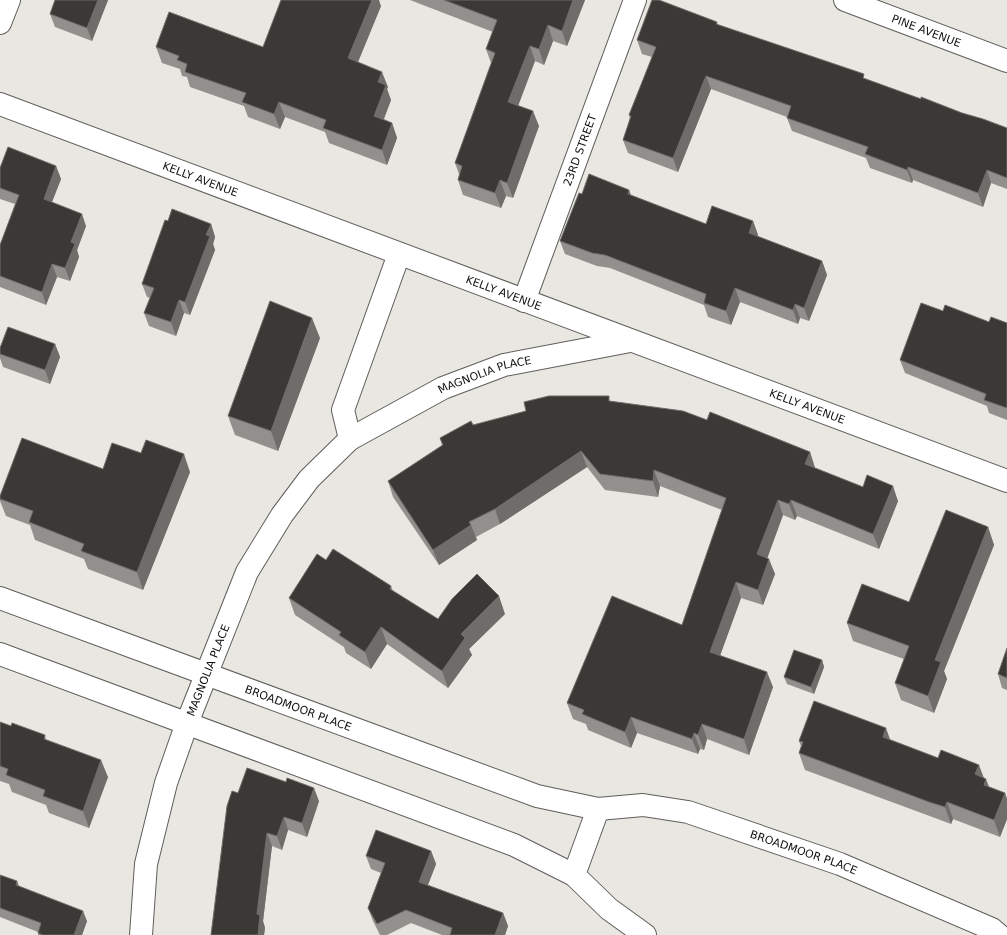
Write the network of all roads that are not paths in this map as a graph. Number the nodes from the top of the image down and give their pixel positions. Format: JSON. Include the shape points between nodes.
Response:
{"nodes":[{"id":1,"x":9,"y":0,"type":"edge"},
{"id":2,"x":635,"y":0,"type":"edge"},
{"id":3,"x":846,"y":0,"type":"edge"},
{"id":4,"x":0,"y":22,"type":"edge"},
{"id":5,"x":1007,"y":61,"type":"edge"},
{"id":6,"x":0,"y":104,"type":"edge"},
{"id":7,"x":399,"y":254,"type":"junction"},
{"id":8,"x":524,"y":301,"type":"junction"},
{"id":9,"x":630,"y":341,"type":"junction"},
{"id":10,"x":350,"y":439,"type":"junction"},
{"id":11,"x":1007,"y":482,"type":"edge"},
{"id":12,"x":0,"y":598,"type":"edge"},
{"id":13,"x":0,"y":654,"type":"edge"},
{"id":14,"x":206,"y":675,"type":"junction"},
{"id":15,"x":187,"y":723,"type":"junction"},
{"id":16,"x":598,"y":809,"type":"junction"},
{"id":17,"x":574,"y":875,"type":"junction"},
{"id":18,"x":141,"y":935,"type":"edge"},
{"id":19,"x":645,"y":935,"type":"edge"},
{"id":20,"x":999,"y":935,"type":"edge"}],
"edges":[{"from":1,"to":4,"type":"street"},
{"from":2,"to":8,"type":"street","name":"23RD STREET"},
{"from":3,"to":5,"type":"street","name":"PINE AVENUE"},
{"from":6,"to":7,"type":"street","name":"KELLY AVENUE"},
{"from":7,"to":8,"type":"street","name":"KELLY AVENUE"},
{"from":7,"to":10,"type":"street","via":[[344,410]]},
{"from":8,"to":9,"type":"street","name":"KELLY AVENUE"},
{"from":9,"to":10,"type":"street","name":"MAGNOLIA PLACE","via":[[504,365],[444,388]]},
{"from":9,"to":11,"type":"street","name":"KELLY AVENUE"},
{"from":10,"to":14,"type":"street","name":"MAGNOLIA PLACE","via":[[309,479],[282,515],[247,572]]},
{"from":12,"to":14,"type":"street","name":"BROADMOOR PLACE"},
{"from":13,"to":15,"type":"street"},
{"from":14,"to":15,"type":"street","name":"MAGNOLIA PLACE"},
{"from":14,"to":16,"type":"street","name":"BROADMOOR PLACE","via":[[537,796]]},
{"from":15,"to":17,"type":"street","via":[[514,845]]},
{"from":15,"to":18,"type":"street","name":"MAGNOLIA PLACE","via":[[166,783],[146,864]]},
{"from":16,"to":17,"type":"street"},
{"from":16,"to":20,"type":"street","name":"BROADMOOR PLACE","via":[[644,805],[688,812],[840,864],[992,929]]},
{"from":17,"to":19,"type":"street","via":[[609,909]]}]}
